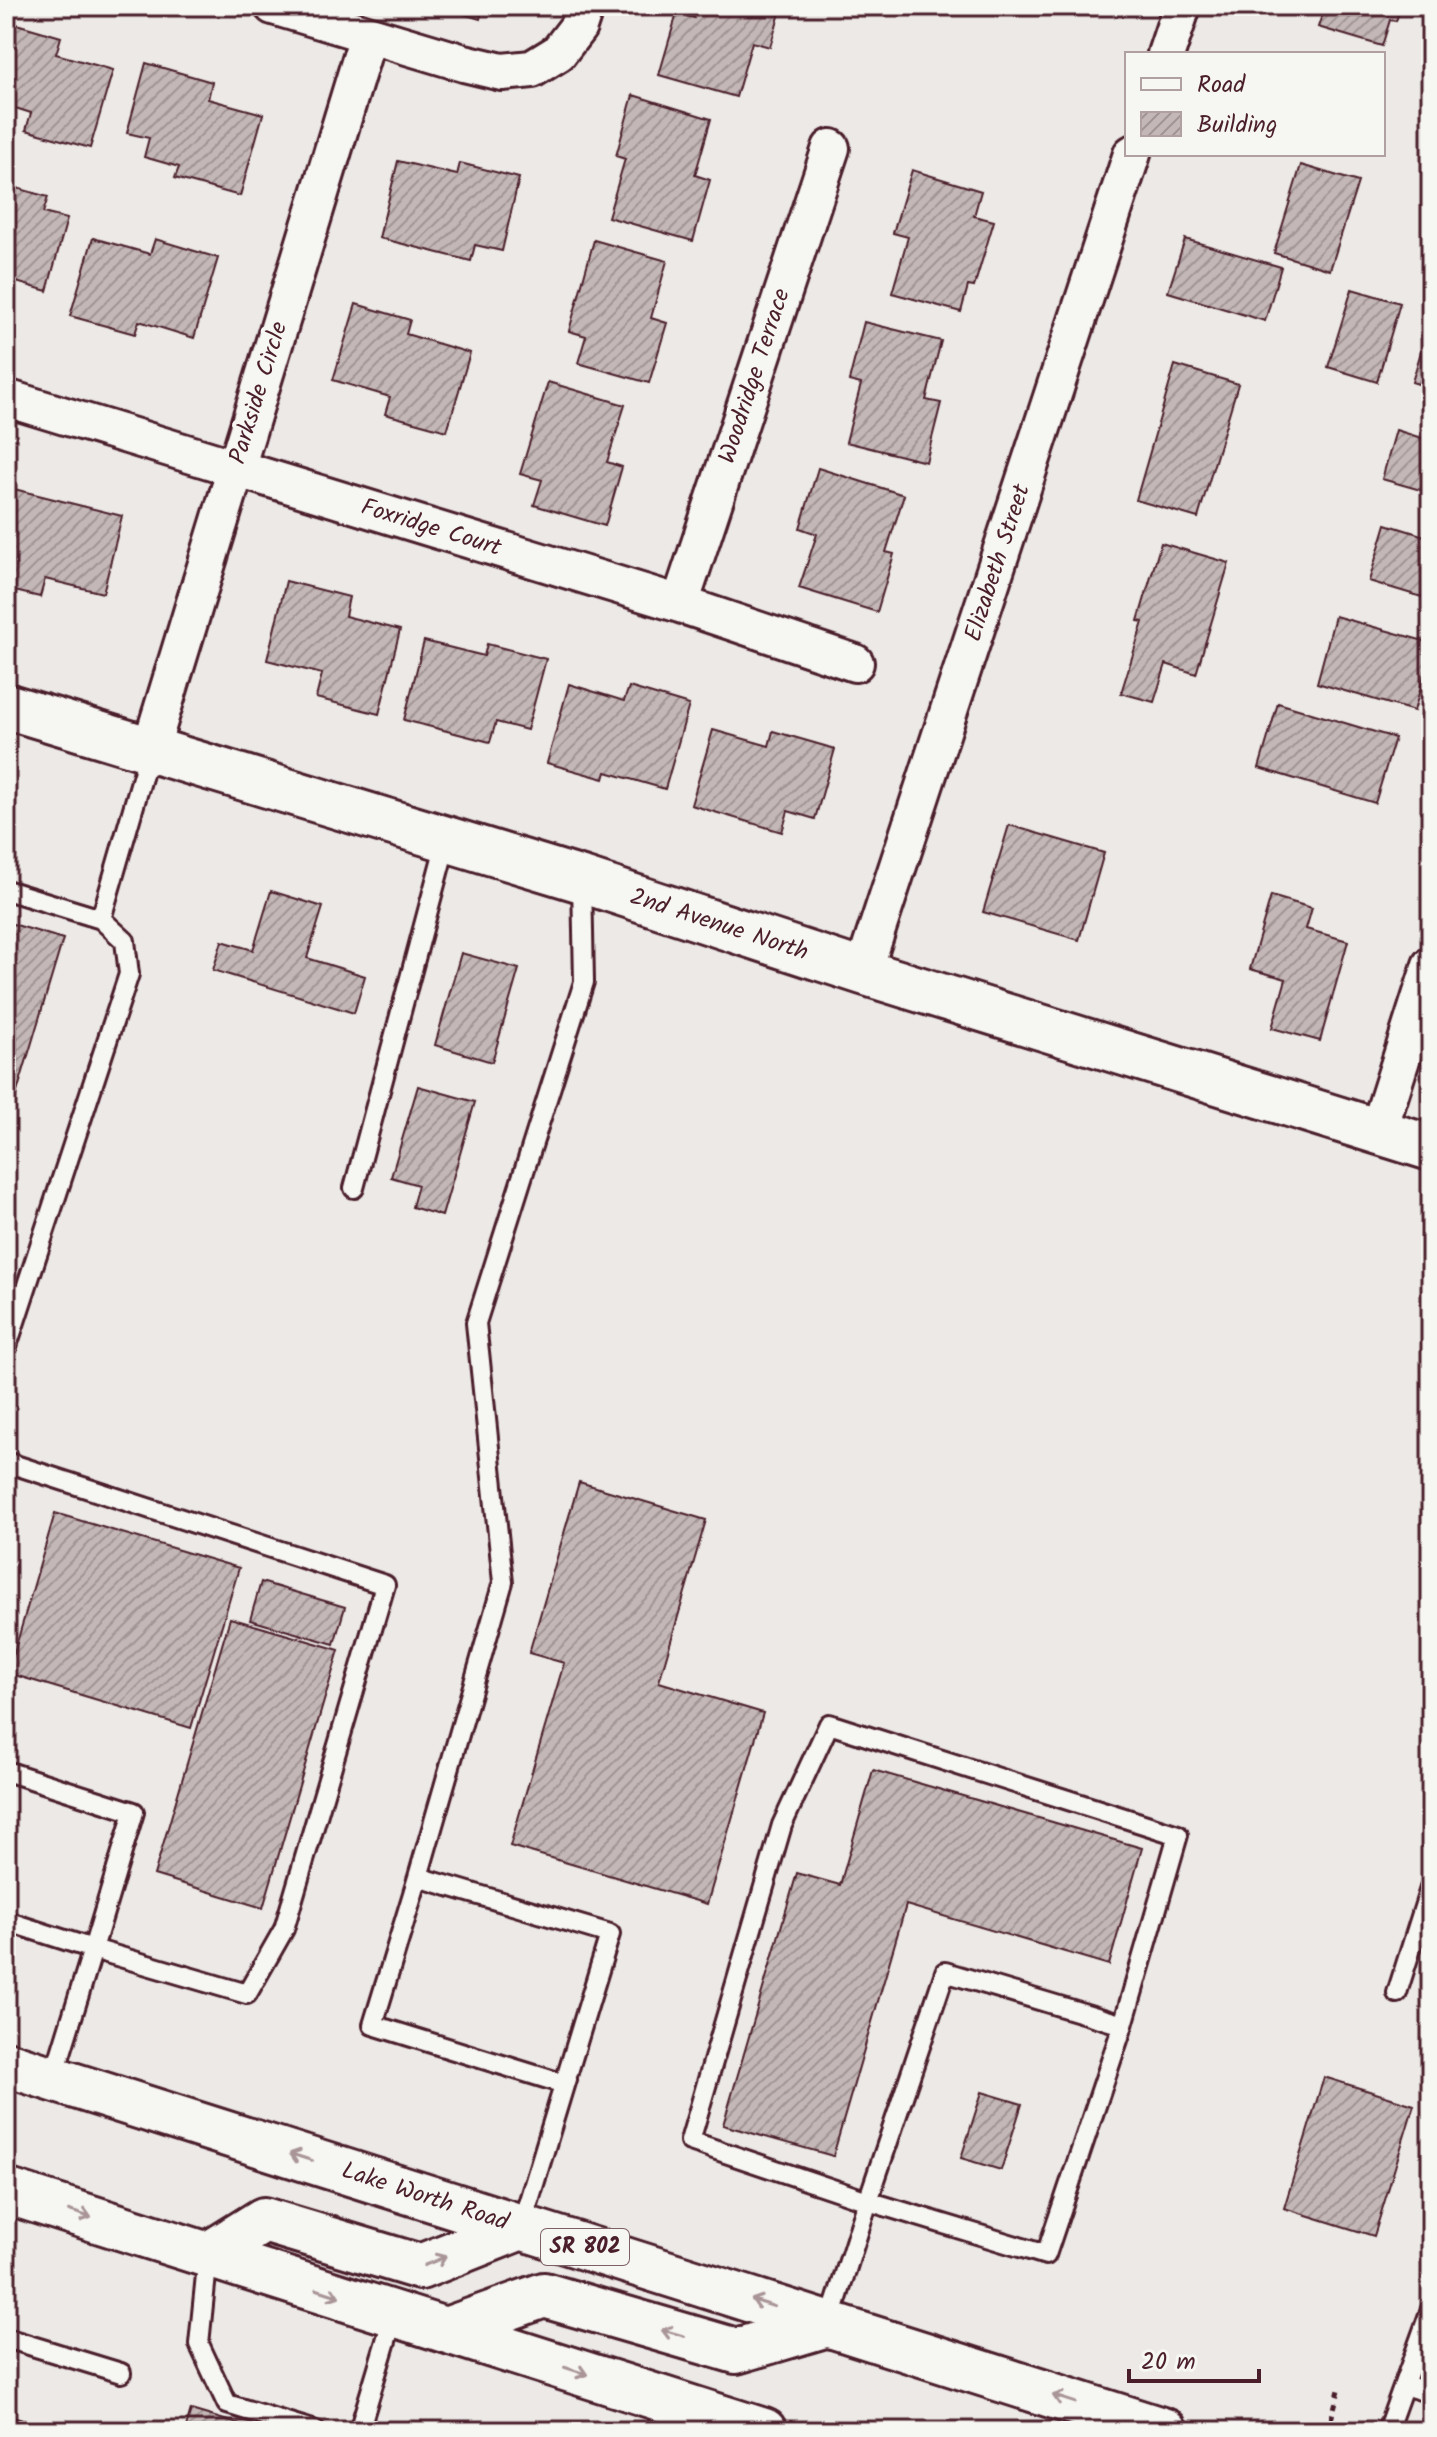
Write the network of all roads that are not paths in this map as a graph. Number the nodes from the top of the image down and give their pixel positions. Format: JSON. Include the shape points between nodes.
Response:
{"nodes":[{"id":1,"x":273,"y":6,"type":"edge"},
{"id":2,"x":585,"y":6,"type":"edge"},
{"id":3,"x":1182,"y":6,"type":"edge"},
{"id":4,"x":368,"y":36,"type":"junction"},
{"id":5,"x":1167,"y":52,"type":"edge"},
{"id":6,"x":831,"y":148,"type":"dead end"},
{"id":7,"x":1131,"y":156,"type":"edge"},
{"id":8,"x":6,"y":398,"type":"edge"},
{"id":9,"x":236,"y":468,"type":"junction"},
{"id":10,"x":680,"y":604,"type":"junction"},
{"id":11,"x":855,"y":663,"type":"dead end"},
{"id":12,"x":6,"y":706,"type":"edge"},
{"id":13,"x":150,"y":750,"type":"junction"},
{"id":14,"x":447,"y":839,"type":"junction"},
{"id":15,"x":582,"y":880,"type":"junction"},
{"id":16,"x":6,"y":890,"type":"edge"},
{"id":17,"x":101,"y":919,"type":"junction"},
{"id":18,"x":1431,"y":965,"type":"edge"},
{"id":19,"x":863,"y":972,"type":"junction"},
{"id":20,"x":1378,"y":1132,"type":"junction"},
{"id":21,"x":1431,"y":1148,"type":"edge"},
{"id":22,"x":354,"y":1188,"type":"dead end"},
{"id":23,"x":6,"y":1349,"type":"edge"},
{"id":24,"x":6,"y":1462,"type":"edge"},
{"id":25,"x":6,"y":1771,"type":"edge"},
{"id":26,"x":418,"y":1877,"type":"junction"},
{"id":27,"x":1431,"y":1885,"type":"edge"},
{"id":28,"x":6,"y":1921,"type":"edge"},
{"id":29,"x":93,"y":1949,"type":"junction"},
{"id":30,"x":1397,"y":1993,"type":"dead end"},
{"id":31,"x":1123,"y":2025,"type":"junction"},
{"id":32,"x":6,"y":2064,"type":"edge"},
{"id":33,"x":53,"y":2079,"type":"junction"},
{"id":34,"x":564,"y":2084,"type":"junction"},
{"id":35,"x":6,"y":2191,"type":"edge"},
{"id":36,"x":868,"y":2201,"type":"junction"},
{"id":37,"x":521,"y":2227,"type":"junction"},
{"id":38,"x":208,"y":2255,"type":"junction"},
{"id":39,"x":1431,"y":2309,"type":"edge"},
{"id":40,"x":394,"y":2314,"type":"junction"},
{"id":41,"x":828,"y":2324,"type":"junction"},
{"id":42,"x":446,"y":2330,"type":"junction"},
{"id":43,"x":6,"y":2338,"type":"edge"},
{"id":44,"x":121,"y":2373,"type":"dead end"},
{"id":45,"x":1404,"y":2385,"type":"junction"},
{"id":46,"x":1431,"y":2393,"type":"edge"},
{"id":47,"x":316,"y":2431,"type":"edge"},
{"id":48,"x":359,"y":2431,"type":"edge"},
{"id":49,"x":764,"y":2431,"type":"edge"},
{"id":50,"x":1165,"y":2431,"type":"edge"},
{"id":51,"x":1387,"y":2431,"type":"edge"}],
"edges":[{"from":1,"to":4,"type":"street"},
{"from":2,"to":4,"type":"street","via":[[578,27],[558,53],[532,69],[502,72]]},
{"from":3,"to":5,"type":"street"},
{"from":4,"to":9,"type":"street","name":"Parkside Circle"},
{"from":6,"to":10,"type":"street","name":"Woodridge Terrace"},
{"from":7,"to":19,"type":"street","name":"Elizabeth Street"},
{"from":8,"to":9,"type":"street","name":"Foxridge Court"},
{"from":9,"to":10,"type":"street","name":"Foxridge Court"},
{"from":9,"to":13,"type":"street","name":"Parkside Circle"},
{"from":10,"to":11,"type":"street","name":"Foxridge Court"},
{"from":12,"to":13,"type":"main road","name":"2nd Avenue North"},
{"from":13,"to":14,"type":"main road","name":"2nd Avenue North"},
{"from":13,"to":17,"type":"lane"},
{"from":14,"to":15,"type":"main road","name":"2nd Avenue North"},
{"from":14,"to":22,"type":"lane"},
{"from":15,"to":19,"type":"main road","name":"2nd Avenue North"},
{"from":15,"to":26,"type":"lane","via":[[584,982],[476,1323],[503,1582]]},
{"from":16,"to":17,"type":"lane"},
{"from":17,"to":23,"type":"lane","via":[[125,941],[129,974]]},
{"from":18,"to":20,"type":"street"},
{"from":19,"to":20,"type":"main road","name":"2nd Avenue North"},
{"from":20,"to":21,"type":"main road","name":"2nd Avenue North"},
{"from":24,"to":29,"type":"lane","via":[[385,1585],[284,1929],[247,1994]]},
{"from":25,"to":29,"type":"lane","via":[[134,1812]]},
{"from":26,"to":34,"type":"lane","via":[[373,2025]]},
{"from":26,"to":34,"type":"lane","via":[[610,1934]]},
{"from":27,"to":30,"type":"lane"},
{"from":28,"to":29,"type":"lane"},
{"from":29,"to":33,"type":"lane"},
{"from":31,"to":36,"type":"lane","via":[[945,1972]]},
{"from":31,"to":36,"type":"lane","via":[[1046,2255]]},
{"from":31,"to":36,"type":"lane","via":[[1178,1835],[829,1724],[782,1825],[690,2141]]},
{"from":32,"to":33,"type":"main road","name":"Lake Worth Road","number":"SR 802"},
{"from":37,"to":33,"type":"main road","name":"Lake Worth Road","number":"SR 802","one_way":true},
{"from":34,"to":37,"type":"lane"},
{"from":35,"to":38,"type":"main road","one_way":true},
{"from":36,"to":41,"type":"lane"},
{"from":38,"to":37,"type":"main road","one_way":true,"via":[[264,2220],[420,2267]]},
{"from":41,"to":37,"type":"main road","name":"Lake Worth Road","number":"SR 802","one_way":true},
{"from":38,"to":40,"type":"main road","one_way":true},
{"from":38,"to":47,"type":"lane","via":[[199,2344],[227,2404]]},
{"from":39,"to":45,"type":"lane"},
{"from":40,"to":42,"type":"main road"},
{"from":40,"to":48,"type":"lane"},
{"from":41,"to":42,"type":"main road","one_way":true,"via":[[736,2351],[544,2295]]},
{"from":50,"to":41,"type":"main road","name":"Lake Worth Road","number":"SR 802","one_way":true},
{"from":42,"to":49,"type":"main road","one_way":true},
{"from":43,"to":44,"type":"lane"},
{"from":45,"to":46,"type":"lane"},
{"from":45,"to":51,"type":"lane"}]}
